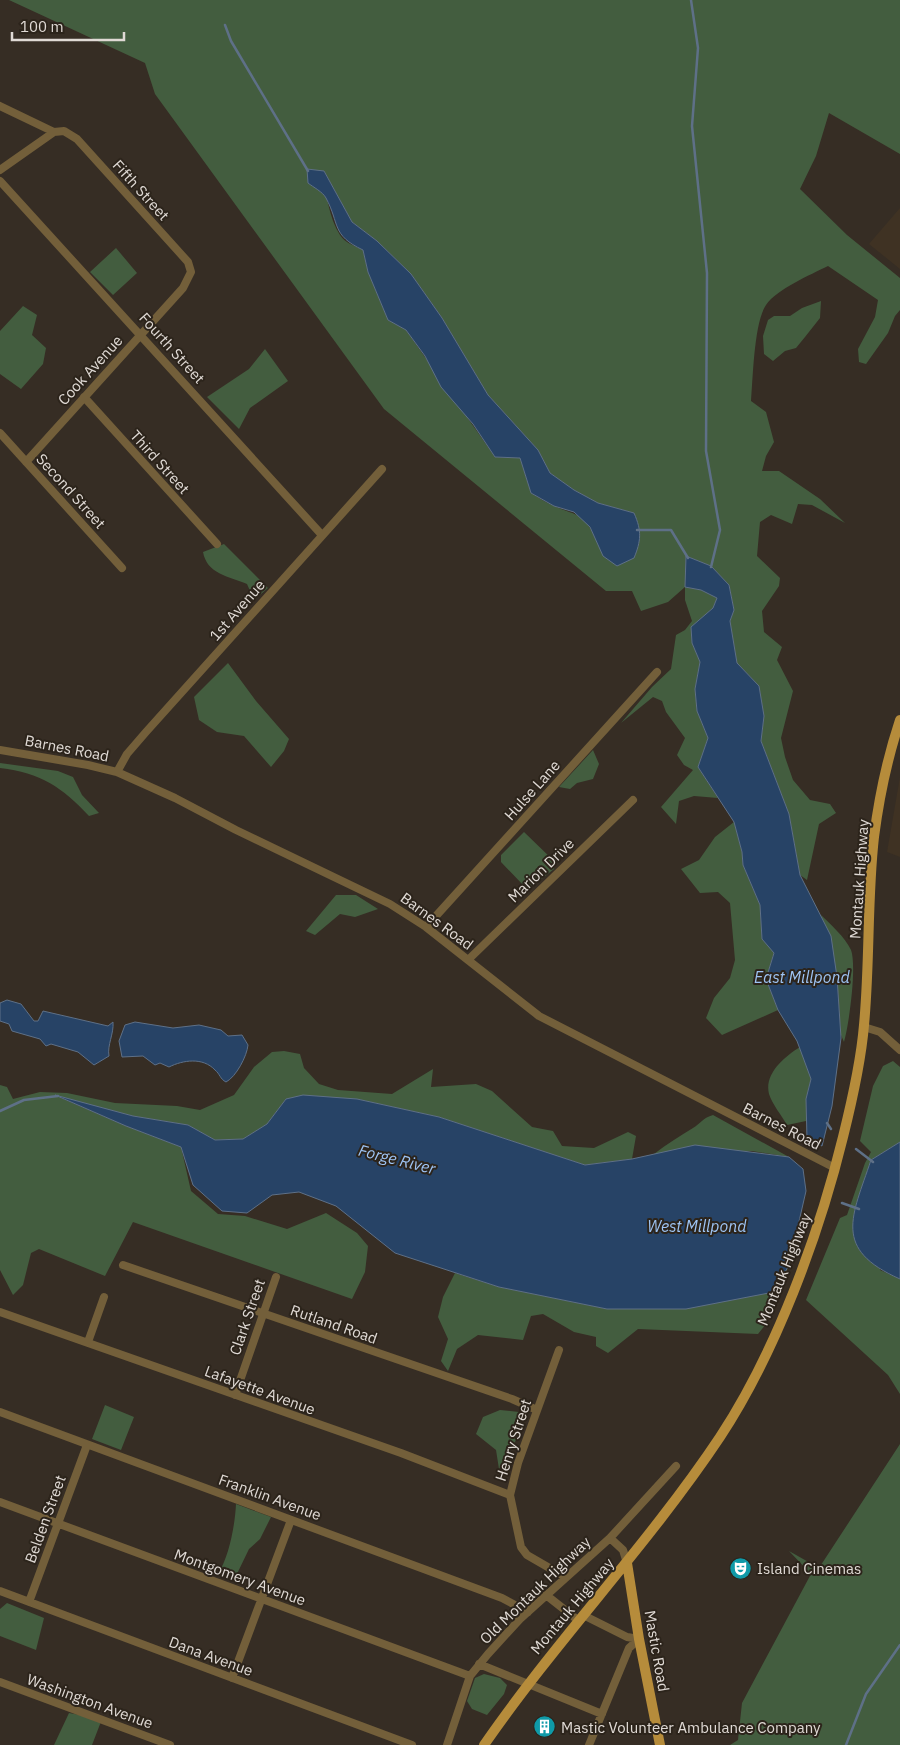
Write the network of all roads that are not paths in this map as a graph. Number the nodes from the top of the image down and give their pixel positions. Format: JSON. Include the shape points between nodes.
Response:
{"nodes":[{"id":1,"x":0,"y":106,"type":"edge"},
{"id":2,"x":54,"y":132,"type":"junction"},
{"id":3,"x":0,"y":170,"type":"edge"},
{"id":4,"x":0,"y":182,"type":"edge"},
{"id":5,"x":191,"y":272,"type":"joint"},
{"id":6,"x":141,"y":334,"type":"junction"},
{"id":7,"x":84,"y":398,"type":"junction"},
{"id":8,"x":0,"y":433,"type":"edge"},
{"id":9,"x":26,"y":462,"type":"junction"},
{"id":10,"x":382,"y":469,"type":"dead end"},
{"id":11,"x":321,"y":534,"type":"junction"},
{"id":12,"x":217,"y":544,"type":"dead end"},
{"id":13,"x":122,"y":568,"type":"dead end"},
{"id":14,"x":657,"y":672,"type":"dead end"},
{"id":15,"x":899,"y":725,"type":"edge"},
{"id":16,"x":0,"y":750,"type":"edge"},
{"id":17,"x":116,"y":772,"type":"junction"},
{"id":18,"x":633,"y":800,"type":"dead end"},
{"id":19,"x":426,"y":927,"type":"junction"},
{"id":20,"x":468,"y":960,"type":"junction"},
{"id":21,"x":864,"y":1027,"type":"junction"},
{"id":22,"x":900,"y":1050,"type":"edge"},
{"id":23,"x":835,"y":1168,"type":"junction"},
{"id":24,"x":122,"y":1265,"type":"dead end"},
{"id":25,"x":276,"y":1277,"type":"dead end"},
{"id":26,"x":104,"y":1298,"type":"dead end"},
{"id":27,"x":0,"y":1312,"type":"edge"},
{"id":28,"x":262,"y":1314,"type":"junction"},
{"id":29,"x":88,"y":1342,"type":"junction"},
{"id":30,"x":559,"y":1350,"type":"dead end"},
{"id":31,"x":235,"y":1395,"type":"junction"},
{"id":32,"x":537,"y":1410,"type":"junction"},
{"id":33,"x":0,"y":1412,"type":"edge"},
{"id":34,"x":87,"y":1445,"type":"junction"},
{"id":35,"x":676,"y":1466,"type":"dead end"},
{"id":36,"x":510,"y":1495,"type":"junction"},
{"id":37,"x":0,"y":1502,"type":"edge"},
{"id":38,"x":291,"y":1520,"type":"junction"},
{"id":39,"x":59,"y":1524,"type":"junction"},
{"id":40,"x":610,"y":1538,"type":"junction"},
{"id":41,"x":627,"y":1563,"type":"junction"},
{"id":42,"x":565,"y":1577,"type":"junction"},
{"id":43,"x":0,"y":1591,"type":"edge"},
{"id":44,"x":546,"y":1595,"type":"junction"},
{"id":45,"x":261,"y":1599,"type":"junction"},
{"id":46,"x":29,"y":1602,"type":"junction"},
{"id":47,"x":528,"y":1612,"type":"junction"},
{"id":48,"x":581,"y":1618,"type":"junction"},
{"id":49,"x":639,"y":1639,"type":"junction"},
{"id":50,"x":479,"y":1664,"type":"junction"},
{"id":51,"x":470,"y":1676,"type":"junction"},
{"id":52,"x":232,"y":1678,"type":"junction"},
{"id":53,"x":0,"y":1682,"type":"edge"},
{"id":54,"x":526,"y":1685,"type":"junction"},
{"id":55,"x":602,"y":1714,"type":"junction"},
{"id":56,"x":170,"y":1745,"type":"edge"},
{"id":57,"x":412,"y":1745,"type":"edge"},
{"id":58,"x":447,"y":1745,"type":"edge"},
{"id":59,"x":484,"y":1745,"type":"edge"},
{"id":60,"x":590,"y":1745,"type":"edge"},
{"id":61,"x":660,"y":1745,"type":"edge"}],
"edges":[{"from":1,"to":2,"type":"street"},
{"from":2,"to":3,"type":"street"},
{"from":2,"to":5,"type":"street","name":"Fifth Street","via":[[64,131],[77,139],[188,262]]},
{"from":4,"to":6,"type":"street","name":"Fourth Street"},
{"from":5,"to":6,"type":"street","name":"Cook Avenue","via":[[183,288]]},
{"from":6,"to":7,"type":"street","name":"Cook Avenue"},
{"from":6,"to":11,"type":"street","name":"Fourth Street"},
{"from":7,"to":9,"type":"street","name":"Cook Avenue"},
{"from":7,"to":12,"type":"street","name":"Third Street"},
{"from":8,"to":9,"type":"street","name":"Second Street"},
{"from":9,"to":13,"type":"street","name":"Second Street"},
{"from":10,"to":11,"type":"street","name":"1st Avenue"},
{"from":11,"to":17,"type":"street","name":"1st Avenue","via":[[127,754]]},
{"from":14,"to":19,"type":"street","name":"Hulse Lane"},
{"from":15,"to":21,"type":"main road","name":"Montauk Highway","via":[[874,838]]},
{"from":16,"to":17,"type":"street","name":"Barnes Road"},
{"from":17,"to":19,"type":"street","name":"Barnes Road","via":[[365,892]]},
{"from":18,"to":20,"type":"street","name":"Marion Drive"},
{"from":19,"to":20,"type":"street","name":"Barnes Road"},
{"from":20,"to":23,"type":"street","name":"Barnes Road","via":[[539,1016]]},
{"from":21,"to":22,"type":"street","via":[[880,1032]]},
{"from":21,"to":23,"type":"main road","name":"Montauk Highway"},
{"from":23,"to":41,"type":"main road","name":"Montauk Highway","via":[[802,1268],[754,1377],[720,1436]]},
{"from":24,"to":28,"type":"street","name":"Rutland Road"},
{"from":25,"to":28,"type":"street","name":"Clark Street"},
{"from":26,"to":29,"type":"street"},
{"from":27,"to":29,"type":"street","name":"Lafayette Avenue"},
{"from":28,"to":31,"type":"street","name":"Clark Street"},
{"from":28,"to":32,"type":"street","name":"Rutland Road"},
{"from":29,"to":31,"type":"street","name":"Lafayette Avenue"},
{"from":30,"to":32,"type":"street","name":"Henry Street"},
{"from":31,"to":36,"type":"street","name":"Lafayette Avenue"},
{"from":32,"to":36,"type":"street","name":"Henry Street"},
{"from":33,"to":34,"type":"street","name":"Franklin Avenue"},
{"from":34,"to":38,"type":"street","name":"Franklin Avenue"},
{"from":34,"to":39,"type":"street","name":"Belden Street"},
{"from":35,"to":40,"type":"street","name":"Old Montauk Highway"},
{"from":36,"to":42,"type":"street","name":"Henry Street","via":[[521,1547],[527,1555]]},
{"from":37,"to":39,"type":"street","name":"Montgomery Avenue"},
{"from":38,"to":45,"type":"street"},
{"from":38,"to":47,"type":"street","name":"Franklin Avenue","via":[[502,1598]]},
{"from":39,"to":45,"type":"street","name":"Montgomery Avenue"},
{"from":39,"to":46,"type":"street","name":"Belden Street"},
{"from":40,"to":41,"type":"street","name":"Old Montauk Highway","via":[[623,1550]]},
{"from":40,"to":42,"type":"street","name":"Old Montauk Highway"},
{"from":41,"to":48,"type":"main road","name":"Montauk Highway"},
{"from":41,"to":49,"type":"main road","name":"Mastic Road"},
{"from":42,"to":44,"type":"street","name":"Old Montauk Highway"},
{"from":43,"to":46,"type":"street","name":"Dana Avenue"},
{"from":44,"to":47,"type":"street","name":"Old Montauk Highway"},
{"from":44,"to":48,"type":"street"},
{"from":45,"to":51,"type":"street","name":"Montgomery Avenue"},
{"from":45,"to":52,"type":"street"},
{"from":46,"to":52,"type":"street","name":"Dana Avenue"},
{"from":47,"to":50,"type":"street","name":"Old Montauk Highway"},
{"from":48,"to":49,"type":"street"},
{"from":48,"to":54,"type":"main road","name":"Montauk Highway"},
{"from":49,"to":55,"type":"street","via":[[629,1648]]},
{"from":49,"to":61,"type":"main road","name":"Mastic Road"},
{"from":50,"to":51,"type":"street","name":"Old Montauk Highway"},
{"from":50,"to":54,"type":"street"},
{"from":51,"to":58,"type":"street","name":"Old Montauk Highway"},
{"from":52,"to":57,"type":"street","name":"Dana Avenue"},
{"from":53,"to":56,"type":"street","name":"Washington Avenue"},
{"from":54,"to":55,"type":"street"},
{"from":54,"to":59,"type":"main road","name":"Montauk Highway"},
{"from":55,"to":60,"type":"street"}]}
